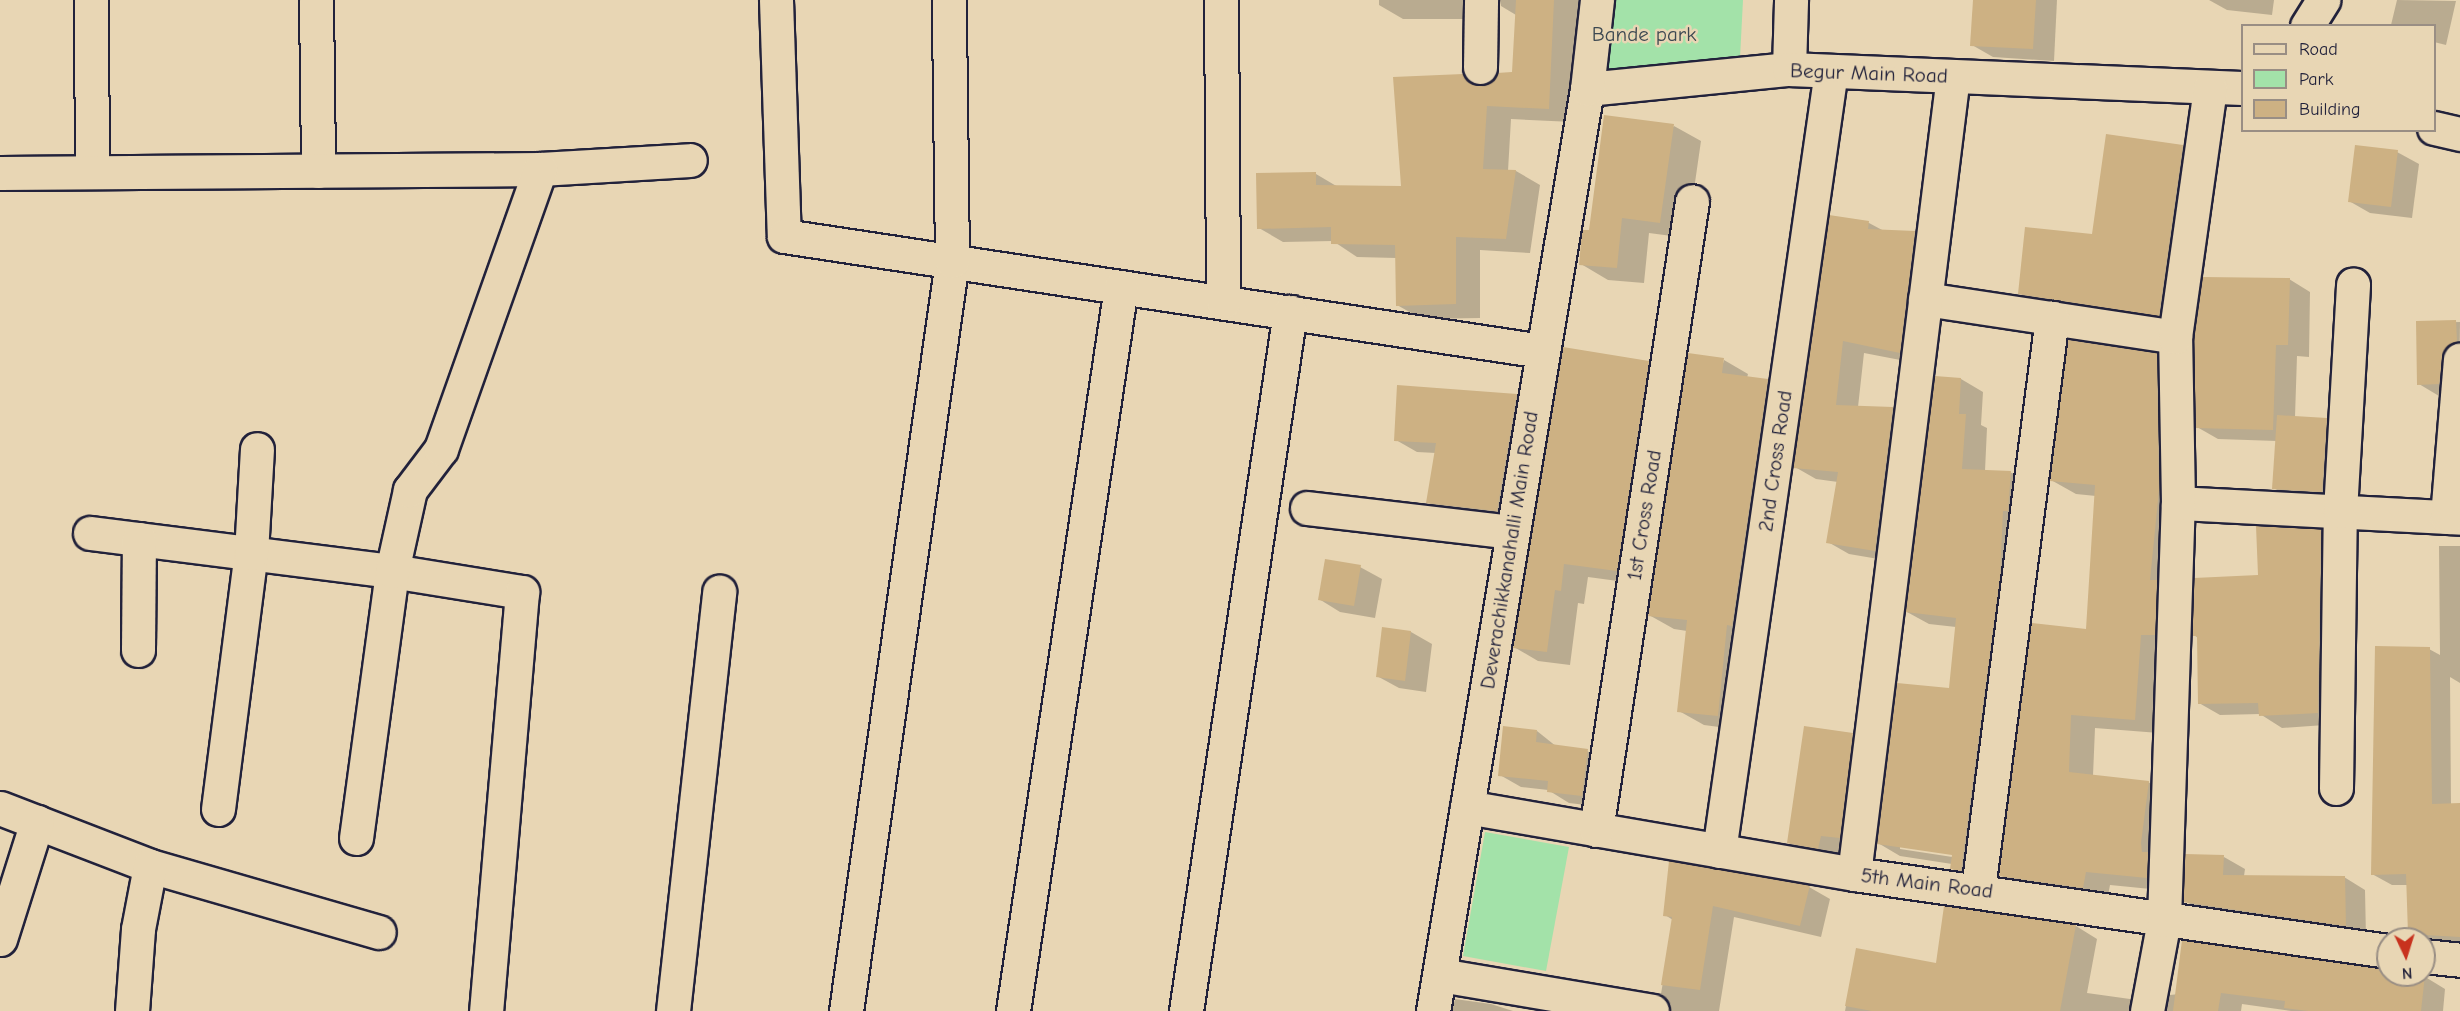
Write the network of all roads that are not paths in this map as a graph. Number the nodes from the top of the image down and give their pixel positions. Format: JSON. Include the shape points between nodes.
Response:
{"nodes":[{"id":1,"x":91,"y":0,"type":"edge"},
{"id":2,"x":316,"y":0,"type":"edge"},
{"id":3,"x":776,"y":0,"type":"edge"},
{"id":4,"x":949,"y":0,"type":"edge"},
{"id":5,"x":1221,"y":0,"type":"edge"},
{"id":6,"x":1481,"y":0,"type":"edge"},
{"id":7,"x":1597,"y":0,"type":"edge"},
{"id":8,"x":1791,"y":0,"type":"edge"},
{"id":9,"x":2323,"y":0,"type":"edge"},
{"id":10,"x":2308,"y":24,"type":"edge"},
{"id":11,"x":1480,"y":67,"type":"dead end"},
{"id":12,"x":1789,"y":69,"type":"junction"},
{"id":13,"x":1831,"y":71,"type":"junction"},
{"id":14,"x":1953,"y":76,"type":"junction"},
{"id":15,"x":2210,"y":87,"type":"junction"},
{"id":16,"x":2241,"y":88,"type":"edge"},
{"id":17,"x":1587,"y":90,"type":"junction"},
{"id":18,"x":2436,"y":128,"type":"edge"},
{"id":19,"x":2460,"y":134,"type":"edge"},
{"id":20,"x":690,"y":160,"type":"dead end"},
{"id":21,"x":540,"y":169,"type":"junction"},
{"id":22,"x":318,"y":171,"type":"junction"},
{"id":23,"x":92,"y":172,"type":"junction"},
{"id":24,"x":0,"y":173,"type":"edge"},
{"id":25,"x":1692,"y":201,"type":"dead end"},
{"id":26,"x":952,"y":261,"type":"junction"},
{"id":27,"x":2353,"y":284,"type":"dead end"},
{"id":28,"x":1121,"y":287,"type":"junction"},
{"id":29,"x":1925,"y":299,"type":"junction"},
{"id":30,"x":1223,"y":302,"type":"junction"},
{"id":31,"x":1290,"y":312,"type":"junction"},
{"id":32,"x":2052,"y":318,"type":"junction"},
{"id":33,"x":2175,"y":338,"type":"junction"},
{"id":34,"x":1542,"y":351,"type":"junction"},
{"id":35,"x":2460,"y":360,"type":"edge"},
{"id":36,"x":257,"y":448,"type":"dead end"},
{"id":37,"x":2178,"y":503,"type":"junction"},
{"id":38,"x":1306,"y":508,"type":"dead end"},
{"id":39,"x":2340,"y":512,"type":"junction"},
{"id":40,"x":2453,"y":517,"type":"edge"},
{"id":41,"x":1512,"y":532,"type":"junction"},
{"id":42,"x":90,"y":533,"type":"dead end"},
{"id":43,"x":139,"y":539,"type":"junction"},
{"id":44,"x":251,"y":553,"type":"junction"},
{"id":45,"x":392,"y":571,"type":"junction"},
{"id":46,"x":718,"y":592,"type":"dead end"},
{"id":47,"x":138,"y":650,"type":"dead end"},
{"id":48,"x":2336,"y":788,"type":"dead end"},
{"id":49,"x":1467,"y":807,"type":"junction"},
{"id":50,"x":0,"y":808,"type":"edge"},
{"id":51,"x":218,"y":809,"type":"dead end"},
{"id":52,"x":37,"y":822,"type":"junction"},
{"id":53,"x":1596,"y":830,"type":"junction"},
{"id":54,"x":357,"y":838,"type":"dead end"},
{"id":55,"x":1719,"y":850,"type":"junction"},
{"id":56,"x":150,"y":866,"type":"junction"},
{"id":57,"x":1854,"y":874,"type":"junction"},
{"id":58,"x":1978,"y":889,"type":"junction"},
{"id":59,"x":2164,"y":920,"type":"junction"},
{"id":60,"x":379,"y":932,"type":"dead end"},
{"id":61,"x":0,"y":939,"type":"edge"},
{"id":62,"x":2376,"y":949,"type":"edge"},
{"id":63,"x":2436,"y":957,"type":"edge"},
{"id":64,"x":2460,"y":960,"type":"edge"},
{"id":65,"x":1440,"y":975,"type":"junction"},
{"id":66,"x":132,"y":1011,"type":"edge"},
{"id":67,"x":486,"y":1011,"type":"edge"},
{"id":68,"x":673,"y":1011,"type":"edge"},
{"id":69,"x":846,"y":1011,"type":"edge"},
{"id":70,"x":1013,"y":1011,"type":"edge"},
{"id":71,"x":1186,"y":1011,"type":"edge"},
{"id":72,"x":1434,"y":1011,"type":"edge"},
{"id":73,"x":1652,"y":1011,"type":"edge"},
{"id":74,"x":2147,"y":1011,"type":"edge"}],
"edges":[{"from":1,"to":23,"type":"street"},
{"from":2,"to":22,"type":"street"},
{"from":3,"to":26,"type":"street","via":[[784,236]]},
{"from":4,"to":26,"type":"street"},
{"from":5,"to":30,"type":"street"},
{"from":6,"to":11,"type":"street"},
{"from":7,"to":17,"type":"street"},
{"from":8,"to":12,"type":"street"},
{"from":9,"to":10,"type":"street"},
{"from":12,"to":13,"type":"street","name":"Begur Main Road"},
{"from":12,"to":17,"type":"street","name":"Begur Main Road"},
{"from":13,"to":14,"type":"street","name":"Begur Main Road"},
{"from":13,"to":55,"type":"street","name":"2nd Cross Road"},
{"from":14,"to":15,"type":"street","name":"Begur Main Road"},
{"from":14,"to":29,"type":"street"},
{"from":15,"to":16,"type":"street","name":"Begur Main Road"},
{"from":15,"to":33,"type":"street"},
{"from":17,"to":34,"type":"street","name":"Deverachikkanahalli Main Road"},
{"from":18,"to":19,"type":"street"},
{"from":20,"to":21,"type":"street"},
{"from":21,"to":22,"type":"street"},
{"from":21,"to":45,"type":"street","via":[[441,449],[410,490]]},
{"from":22,"to":23,"type":"street"},
{"from":23,"to":24,"type":"street"},
{"from":25,"to":53,"type":"street","name":"1st Cross Road"},
{"from":26,"to":28,"type":"street"},
{"from":26,"to":69,"type":"street"},
{"from":27,"to":39,"type":"street"},
{"from":28,"to":30,"type":"street"},
{"from":28,"to":70,"type":"street"},
{"from":29,"to":32,"type":"street"},
{"from":29,"to":57,"type":"street"},
{"from":30,"to":31,"type":"street"},
{"from":31,"to":34,"type":"street"},
{"from":31,"to":71,"type":"street"},
{"from":32,"to":33,"type":"street"},
{"from":32,"to":58,"type":"street"},
{"from":33,"to":37,"type":"street"},
{"from":34,"to":41,"type":"street","name":"Deverachikkanahalli Main Road"},
{"from":35,"to":40,"type":"street"},
{"from":36,"to":44,"type":"street"},
{"from":37,"to":39,"type":"street"},
{"from":37,"to":59,"type":"street"},
{"from":38,"to":41,"type":"street"},
{"from":39,"to":40,"type":"street"},
{"from":39,"to":48,"type":"street"},
{"from":41,"to":49,"type":"street","name":"Deverachikkanahalli Main Road"},
{"from":42,"to":43,"type":"street"},
{"from":43,"to":44,"type":"street"},
{"from":43,"to":47,"type":"street"},
{"from":44,"to":45,"type":"street"},
{"from":44,"to":51,"type":"street"},
{"from":45,"to":54,"type":"street"},
{"from":45,"to":67,"type":"street","via":[[522,592]]},
{"from":46,"to":68,"type":"street"},
{"from":49,"to":53,"type":"street","name":"5th Main Road"},
{"from":49,"to":65,"type":"street","name":"Deverachikkanahalli Main Road"},
{"from":50,"to":52,"type":"street"},
{"from":52,"to":56,"type":"street"},
{"from":52,"to":61,"type":"street"},
{"from":53,"to":55,"type":"street","name":"5th Main Road"},
{"from":55,"to":57,"type":"street","name":"5th Main Road"},
{"from":56,"to":60,"type":"street"},
{"from":56,"to":66,"type":"street","via":[[138,928]]},
{"from":57,"to":58,"type":"street","name":"5th Main Road"},
{"from":58,"to":59,"type":"street","name":"5th Main Road"},
{"from":59,"to":62,"type":"street","name":"5th Main Road"},
{"from":59,"to":74,"type":"street"},
{"from":63,"to":64,"type":"street"},
{"from":65,"to":72,"type":"street","name":"Deverachikkanahalli Main Road"},
{"from":65,"to":73,"type":"street"}]}
